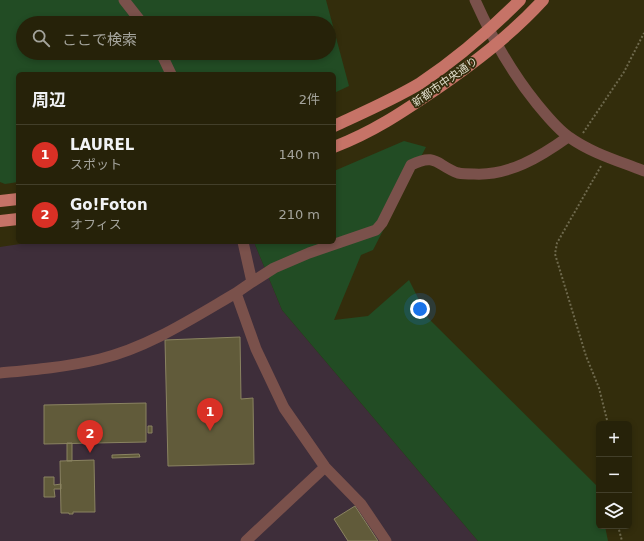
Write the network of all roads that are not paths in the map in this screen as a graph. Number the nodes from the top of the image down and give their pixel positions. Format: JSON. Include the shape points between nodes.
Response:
{"nodes":[{"id":1,"x":124,"y":0,"type":"edge"},
{"id":2,"x":475,"y":0,"type":"edge"},
{"id":3,"x":520,"y":0,"type":"edge"},
{"id":4,"x":543,"y":0,"type":"edge"},
{"id":5,"x":137,"y":16,"type":"edge"},
{"id":6,"x":489,"y":31,"type":"junction"},
{"id":7,"x":497,"y":44,"type":"junction"},
{"id":8,"x":165,"y":60,"type":"edge"},
{"id":9,"x":171,"y":72,"type":"edge"},
{"id":10,"x":336,"y":125,"type":"edge"},
{"id":11,"x":572,"y":139,"type":"junction"},
{"id":12,"x":336,"y":146,"type":"edge"},
{"id":13,"x":644,"y":171,"type":"edge"},
{"id":14,"x":16,"y":200,"type":"edge"},
{"id":15,"x":0,"y":201,"type":"edge"},
{"id":16,"x":16,"y":218,"type":"edge"},
{"id":17,"x":0,"y":221,"type":"edge"},
{"id":18,"x":336,"y":243,"type":"edge"},
{"id":19,"x":243,"y":244,"type":"edge"},
{"id":20,"x":333,"y":244,"type":"edge"},
{"id":21,"x":252,"y":282,"type":"junction"},
{"id":22,"x":236,"y":293,"type":"junction"},
{"id":23,"x":0,"y":373,"type":"edge"},
{"id":24,"x":325,"y":467,"type":"junction"},
{"id":25,"x":246,"y":541,"type":"edge"},
{"id":26,"x":386,"y":541,"type":"edge"}],
"edges":[{"from":1,"to":5,"type":"street"},
{"from":2,"to":6,"type":"street"},
{"from":3,"to":6,"type":"main road","name":"新都市中央通り"},
{"from":4,"to":7,"type":"main road","name":"新都市中央通り"},
{"from":6,"to":7,"type":"street"},
{"from":6,"to":10,"type":"main road","name":"新都市中央通り","via":[[419,84]]},
{"from":7,"to":11,"type":"street","via":[[521,84],[549,119]]},
{"from":7,"to":12,"type":"main road","name":"新都市中央通り","via":[[388,122]]},
{"from":8,"to":9,"type":"street"},
{"from":11,"to":13,"type":"street","via":[[606,157]]},
{"from":11,"to":18,"type":"street","via":[[515,168],[485,175],[459,173],[431,159],[421,160],[411,165],[376,230]]},
{"from":14,"to":15,"type":"main road"},
{"from":16,"to":17,"type":"main road"},
{"from":19,"to":21,"type":"street"},
{"from":20,"to":21,"type":"street","via":[[274,268]]},
{"from":21,"to":22,"type":"street"},
{"from":22,"to":23,"type":"street","via":[[187,322],[132,349],[100,360]]},
{"from":22,"to":24,"type":"street","via":[[268,377],[284,408]]},
{"from":24,"to":25,"type":"street"},
{"from":24,"to":26,"type":"street","via":[[361,504]]}]}
